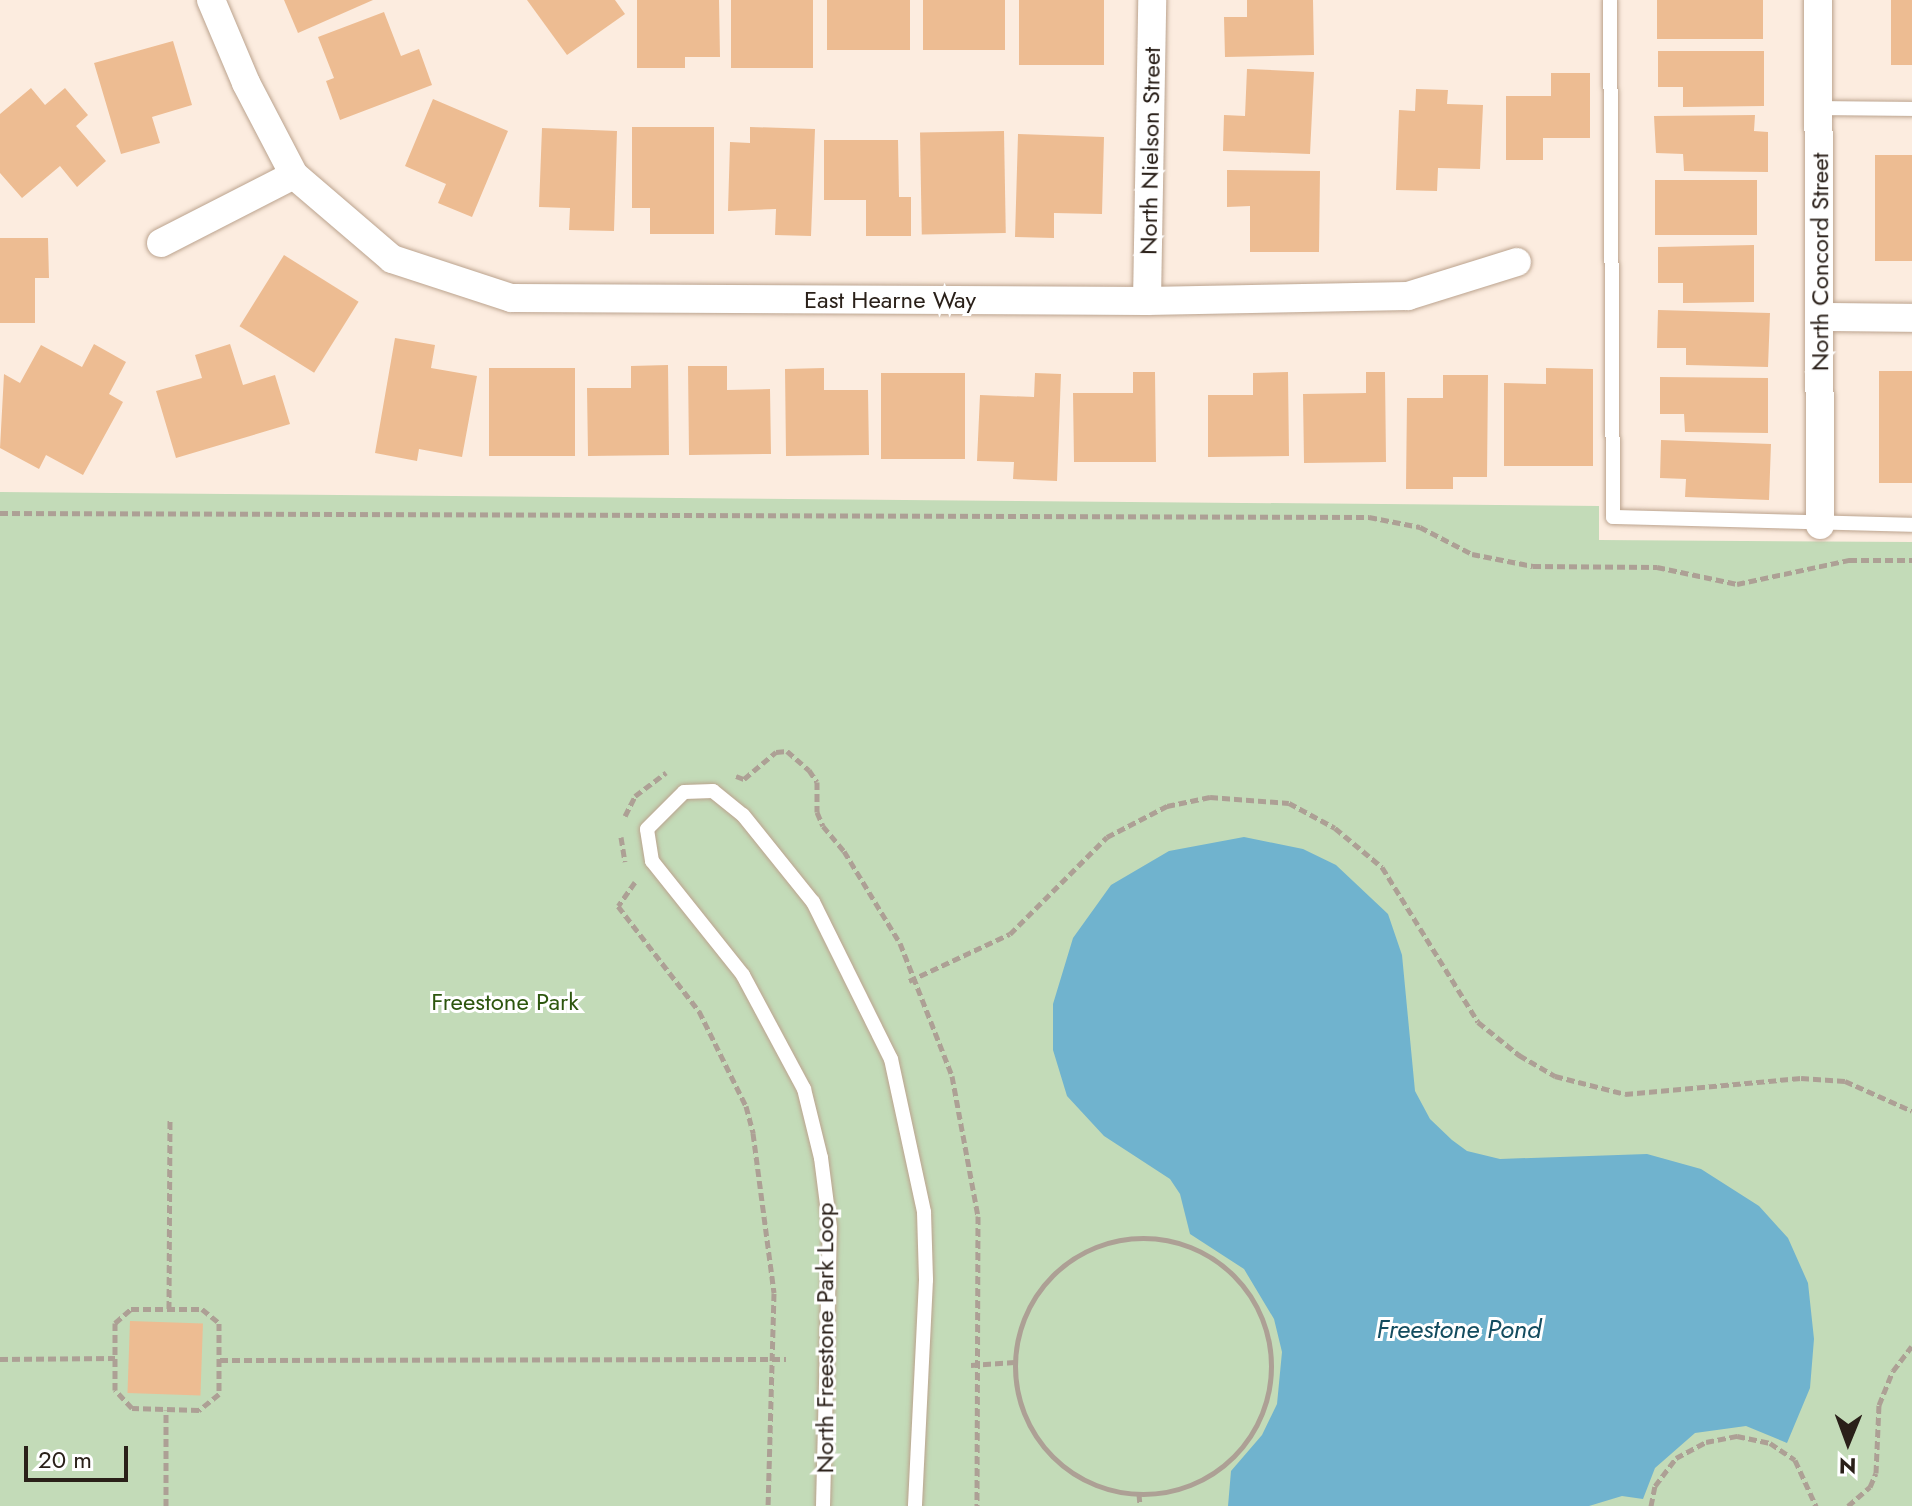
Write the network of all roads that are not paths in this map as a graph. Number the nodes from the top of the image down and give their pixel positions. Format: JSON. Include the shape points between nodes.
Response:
{"nodes":[{"id":1,"x":211,"y":0,"type":"edge"},
{"id":2,"x":1152,"y":0,"type":"edge"},
{"id":3,"x":1610,"y":0,"type":"edge"},
{"id":4,"x":1818,"y":0,"type":"edge"},
{"id":5,"x":1820,"y":108,"type":"junction"},
{"id":6,"x":1912,"y":109,"type":"edge"},
{"id":7,"x":294,"y":175,"type":"junction"},
{"id":8,"x":161,"y":243,"type":"dead end"},
{"id":9,"x":1517,"y":262,"type":"dead end"},
{"id":10,"x":1147,"y":301,"type":"junction"},
{"id":11,"x":1819,"y":317,"type":"junction"},
{"id":12,"x":1912,"y":318,"type":"edge"},
{"id":13,"x":1820,"y":525,"type":"junction"},
{"id":14,"x":1912,"y":525,"type":"edge"},
{"id":15,"x":823,"y":1506,"type":"edge"},
{"id":16,"x":915,"y":1506,"type":"edge"}],
"edges":[{"from":1,"to":7,"type":"street","name":"East Hearne Way"},
{"from":2,"to":10,"type":"street","name":"North Nielson Street"},
{"from":3,"to":13,"type":"lane","via":[[1613,517]]},
{"from":4,"to":5,"type":"street","name":"North Concord Street"},
{"from":5,"to":6,"type":"lane"},
{"from":5,"to":11,"type":"street","name":"North Concord Street"},
{"from":7,"to":8,"type":"street"},
{"from":7,"to":10,"type":"street","name":"East Hearne Way","via":[[392,259],[511,298]]},
{"from":9,"to":10,"type":"street","name":"East Hearne Way","via":[[1408,296]]},
{"from":11,"to":12,"type":"street"},
{"from":11,"to":13,"type":"street","name":"North Concord Street"},
{"from":13,"to":14,"type":"lane"},
{"from":15,"to":16,"type":"lane","name":"North Freestone Park Loop","via":[[830,1228],[821,1158],[804,1089],[743,975],[652,861],[647,829],[661,809],[684,792],[713,791],[743,815],[813,902],[891,1059],[924,1212],[926,1280]]}]}
